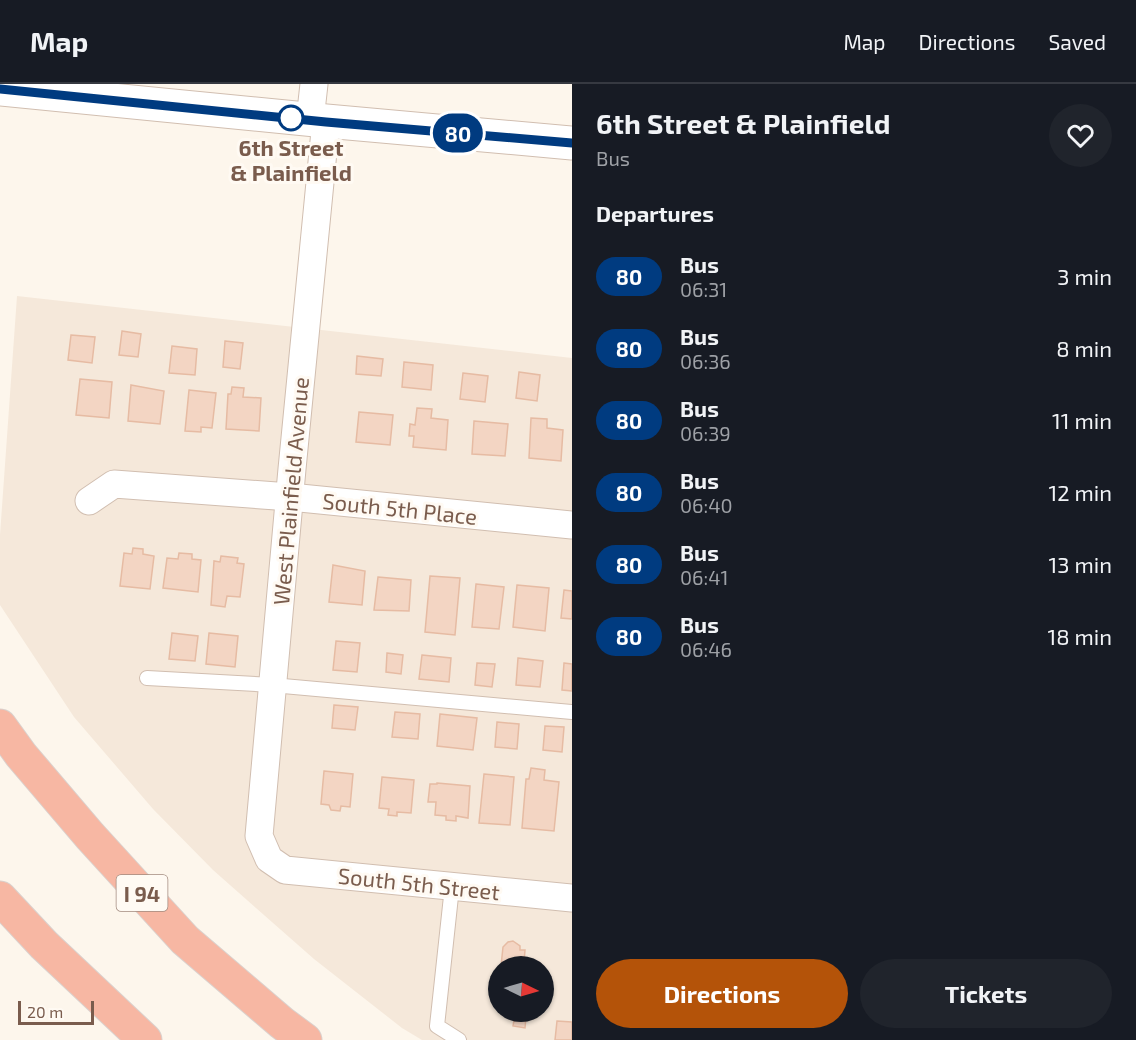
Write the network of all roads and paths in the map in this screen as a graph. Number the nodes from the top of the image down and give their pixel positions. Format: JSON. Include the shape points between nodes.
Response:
{"nodes":[{"id":1,"x":314,"y":84,"type":"edge"},
{"id":2,"x":0,"y":89,"type":"edge"},
{"id":3,"x":85,"y":91,"type":"edge"},
{"id":4,"x":318,"y":121,"type":"junction"},
{"id":5,"x":572,"y":137,"type":"edge"},
{"id":6,"x":572,"y":143,"type":"edge"},
{"id":7,"x":290,"y":497,"type":"junction"},
{"id":8,"x":89,"y":501,"type":"dead end"},
{"id":9,"x":572,"y":525,"type":"edge"},
{"id":10,"x":147,"y":678,"type":"dead end"},
{"id":11,"x":272,"y":685,"type":"junction"},
{"id":12,"x":572,"y":712,"type":"edge"},
{"id":13,"x":0,"y":726,"type":"edge"},
{"id":14,"x":269,"y":859,"type":"joint"},
{"id":15,"x":452,"y":887,"type":"junction"},
{"id":16,"x":0,"y":897,"type":"edge"},
{"id":17,"x":572,"y":898,"type":"edge"},
{"id":18,"x":145,"y":1040,"type":"edge"},
{"id":19,"x":305,"y":1040,"type":"edge"},
{"id":20,"x":459,"y":1040,"type":"edge"}],
"edges":[{"from":1,"to":4,"type":"street","name":"West Plainfield Avenue"},
{"from":2,"to":3,"type":"street"},
{"from":3,"to":4,"type":"street"},
{"from":4,"to":6,"type":"street"},
{"from":4,"to":7,"type":"street","name":"West Plainfield Avenue"},
{"from":5,"to":6,"type":"street"},
{"from":7,"to":8,"type":"street","name":"South 5th Place","via":[[114,484]]},
{"from":7,"to":9,"type":"street","name":"South 5th Place"},
{"from":7,"to":11,"type":"street","name":"West Plainfield Avenue"},
{"from":10,"to":11,"type":"lane"},
{"from":11,"to":12,"type":"lane"},
{"from":11,"to":14,"type":"street","name":"West Plainfield Avenue","via":[[259,836]]},
{"from":13,"to":19,"type":"highway","number":"I 94","via":[[90,836],[185,940]]},
{"from":14,"to":15,"type":"street","name":"South 5th Street","via":[[285,870]]},
{"from":15,"to":17,"type":"street","name":"South 5th Street"},
{"from":15,"to":20,"type":"lane","via":[[437,1026]]},
{"from":16,"to":18,"type":"highway","via":[[44,945]]}]}
